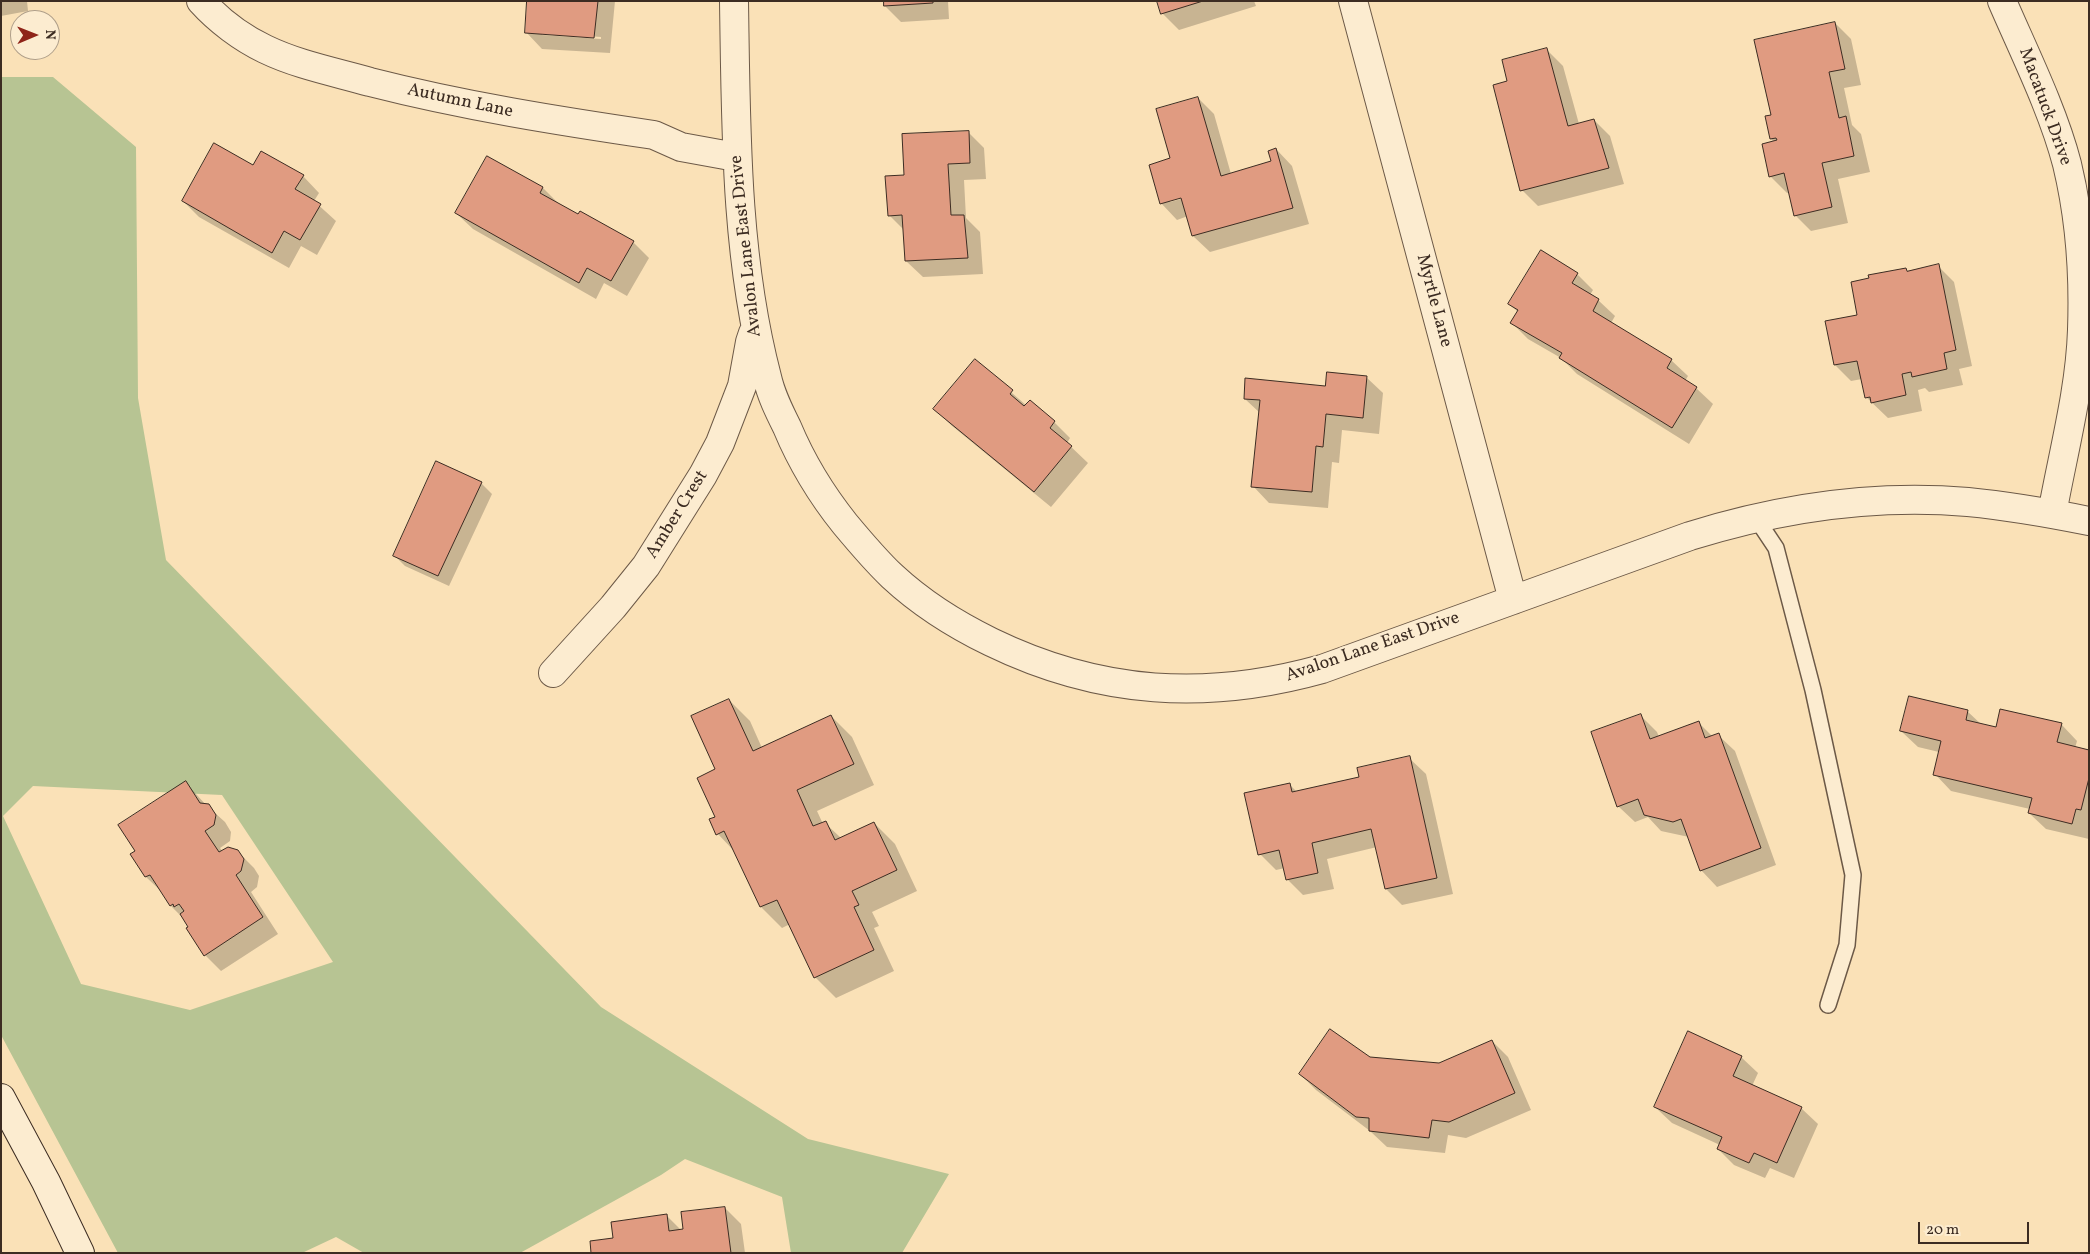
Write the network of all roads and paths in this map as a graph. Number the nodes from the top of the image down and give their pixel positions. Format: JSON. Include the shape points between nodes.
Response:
{"nodes":[{"id":1,"x":201,"y":1,"type":"edge"},
{"id":2,"x":734,"y":1,"type":"edge"},
{"id":3,"x":1353,"y":1,"type":"edge"},
{"id":4,"x":2002,"y":1,"type":"edge"},
{"id":5,"x":736,"y":156,"type":"junction"},
{"id":6,"x":755,"y":329,"type":"junction"},
{"id":7,"x":2052,"y":514,"type":"junction"},
{"id":8,"x":1756,"y":518,"type":"junction"},
{"id":9,"x":2089,"y":521,"type":"edge"},
{"id":10,"x":1513,"y":600,"type":"junction"},
{"id":11,"x":553,"y":673,"type":"dead end"},
{"id":12,"x":1828,"y":1005,"type":"dead end"},
{"id":13,"x":1,"y":1098,"type":"edge"},
{"id":14,"x":80,"y":1253,"type":"edge"}],
"edges":[{"from":1,"to":5,"type":"street","name":"Autumn Lane","via":[[235,30],[263,48],[313,67],[482,107],[654,135],[680,147]]},
{"from":2,"to":5,"type":"street","name":"Avalon Lane East Drive"},
{"from":3,"to":10,"type":"street","name":"Myrtle Lane"},
{"from":4,"to":7,"type":"street","name":"Macatuck Drive","via":[[2038,83],[2066,163],[2081,246],[2082,331]]},
{"from":5,"to":6,"type":"street","name":"Avalon Lane East Drive"},
{"from":6,"to":10,"type":"street","name":"Avalon Lane East Drive","via":[[767,379],[792,442],[826,500],[859,540],[893,576],[948,618],[976,635],[1038,663],[1070,674],[1137,687],[1203,689],[1273,682],[1322,669]]},
{"from":6,"to":11,"type":"street","name":"Amber Crest","via":[[742,386],[704,475],[646,566]]},
{"from":7,"to":8,"type":"street","name":"Avalon Lane East Drive","via":[[1967,502],[1895,500],[1842,503]]},
{"from":7,"to":9,"type":"street","name":"Avalon Lane East Drive"},
{"from":8,"to":10,"type":"street","name":"Avalon Lane East Drive","via":[[1690,536]]},
{"from":8,"to":12,"type":"lane","via":[[1776,548],[1853,875],[1847,945]]},
{"from":13,"to":14,"type":"street"}]}
